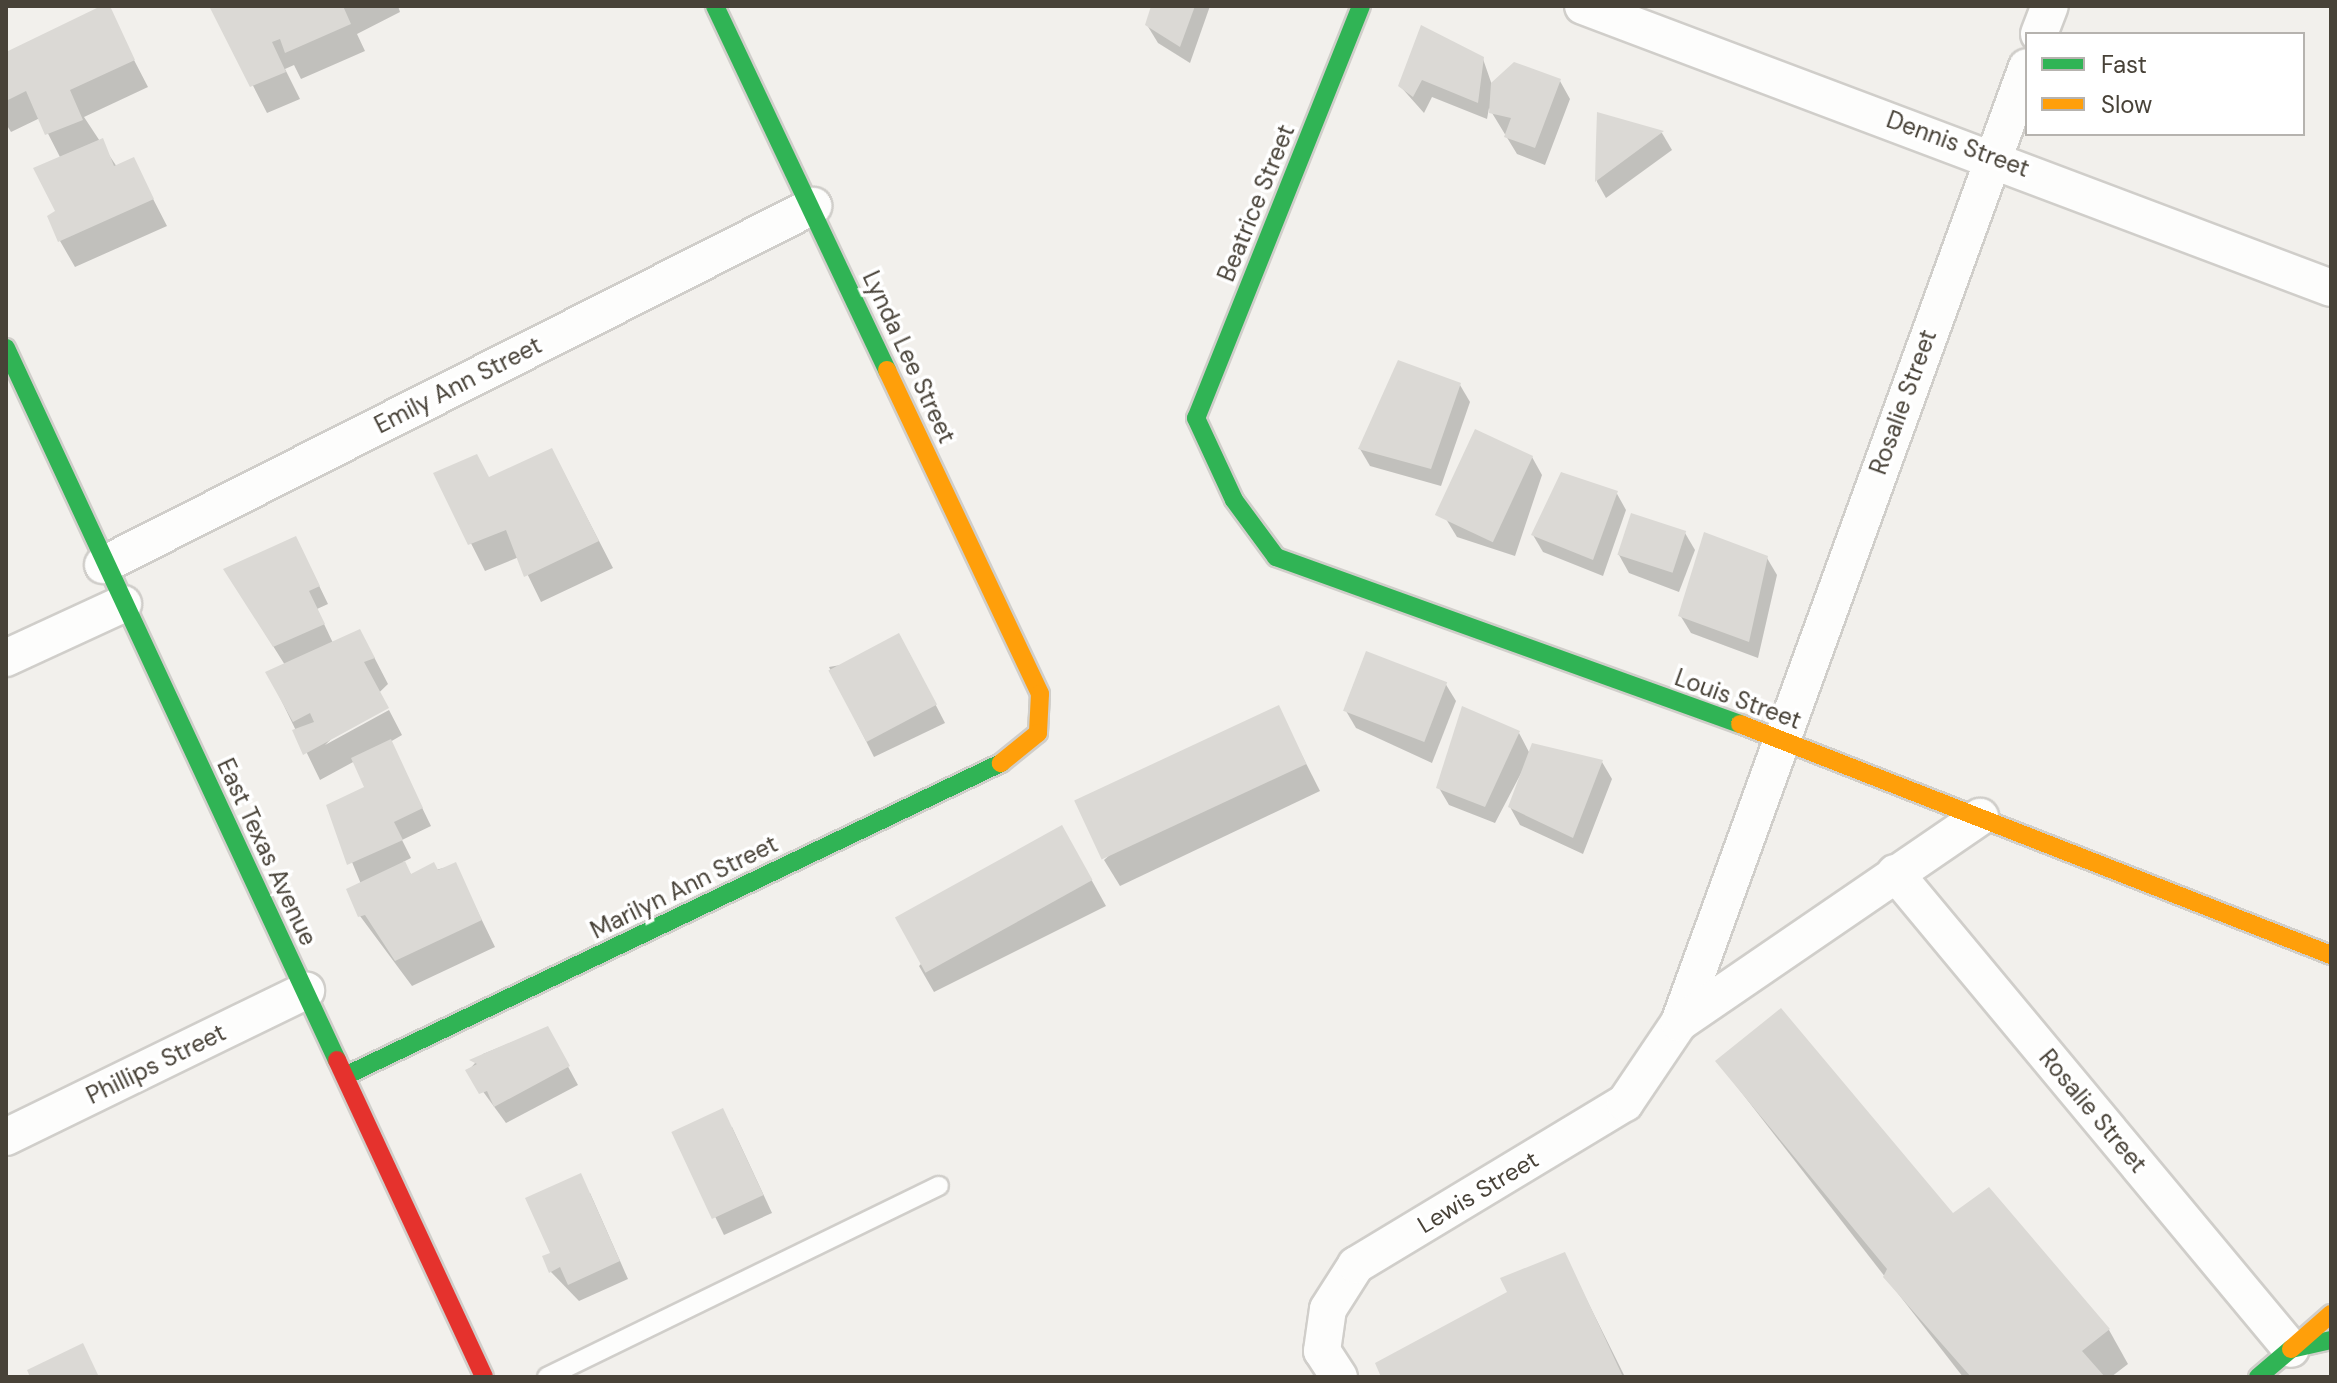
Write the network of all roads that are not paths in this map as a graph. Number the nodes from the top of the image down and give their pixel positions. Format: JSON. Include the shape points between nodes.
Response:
{"nodes":[{"id":1,"x":715,"y":6,"type":"edge"},
{"id":2,"x":1361,"y":6,"type":"edge"},
{"id":3,"x":1583,"y":6,"type":"edge"},
{"id":4,"x":2050,"y":6,"type":"edge"},
{"id":5,"x":2040,"y":32,"type":"edge"},
{"id":6,"x":2025,"y":72,"type":"edge"},
{"id":7,"x":1993,"y":157,"type":"junction"},
{"id":8,"x":813,"y":206,"type":"junction"},
{"id":9,"x":2331,"y":288,"type":"edge"},
{"id":10,"x":6,"y":348,"type":"edge"},
{"id":11,"x":1196,"y":418,"type":"joint"},
{"id":12,"x":103,"y":565,"type":"junction"},
{"id":13,"x":123,"y":604,"type":"junction"},
{"id":14,"x":6,"y":658,"type":"edge"},
{"id":15,"x":1038,"y":733,"type":"joint"},
{"id":16,"x":1781,"y":739,"type":"junction"},
{"id":17,"x":1980,"y":817,"type":"junction"},
{"id":18,"x":1895,"y":873,"type":"junction"},
{"id":19,"x":2331,"y":955,"type":"edge"},
{"id":20,"x":306,"y":991,"type":"junction"},
{"id":21,"x":1679,"y":1023,"type":"junction"},
{"id":22,"x":345,"y":1076,"type":"junction"},
{"id":23,"x":6,"y":1137,"type":"edge"},
{"id":24,"x":939,"y":1186,"type":"dead end"},
{"id":25,"x":2331,"y":1314,"type":"edge"},
{"id":26,"x":2331,"y":1340,"type":"edge"},
{"id":27,"x":2291,"y":1349,"type":"junction"},
{"id":28,"x":484,"y":1377,"type":"edge"},
{"id":29,"x":547,"y":1377,"type":"edge"},
{"id":30,"x":1339,"y":1377,"type":"edge"},
{"id":31,"x":2258,"y":1377,"type":"edge"}],
"edges":[{"from":1,"to":8,"type":"street","name":"Lynda Lee Street"},
{"from":2,"to":11,"type":"street","name":"Beatrice Street"},
{"from":3,"to":7,"type":"street","name":"Dennis Street"},
{"from":4,"to":5,"type":"street"},
{"from":6,"to":7,"type":"street","name":"Rosalie Street"},
{"from":7,"to":9,"type":"street","name":"Dennis Street"},
{"from":7,"to":16,"type":"street","name":"Rosalie Street"},
{"from":8,"to":12,"type":"street","name":"Emily Ann Street"},
{"from":8,"to":15,"type":"street","name":"Lynda Lee Street","via":[[1040,694]]},
{"from":10,"to":12,"type":"street","name":"East Texas Avenue"},
{"from":11,"to":16,"type":"street","name":"Louis Street","via":[[1234,500],[1276,557]]},
{"from":12,"to":13,"type":"street","name":"East Texas Avenue"},
{"from":13,"to":14,"type":"street"},
{"from":13,"to":20,"type":"street","name":"East Texas Avenue"},
{"from":15,"to":22,"type":"street","name":"Marilyn Ann Street","via":[[1015,756]]},
{"from":16,"to":17,"type":"street","name":"Louis Street"},
{"from":16,"to":21,"type":"street","name":"Lewis Street"},
{"from":17,"to":18,"type":"street","name":"Lewis Street"},
{"from":17,"to":19,"type":"street","name":"Louis Street"},
{"from":18,"to":21,"type":"street","name":"Lewis Street"},
{"from":18,"to":27,"type":"street","name":"Rosalie Street"},
{"from":20,"to":22,"type":"street","name":"East Texas Avenue"},
{"from":20,"to":23,"type":"street","name":"Phillips Street"},
{"from":21,"to":30,"type":"street","name":"Lewis Street","via":[[1625,1103],[1356,1265],[1328,1309],[1322,1351]]},
{"from":22,"to":28,"type":"street","name":"East Texas Avenue"},
{"from":24,"to":29,"type":"lane"},
{"from":25,"to":27,"type":"street"},
{"from":26,"to":27,"type":"street"},
{"from":27,"to":31,"type":"street"}]}
